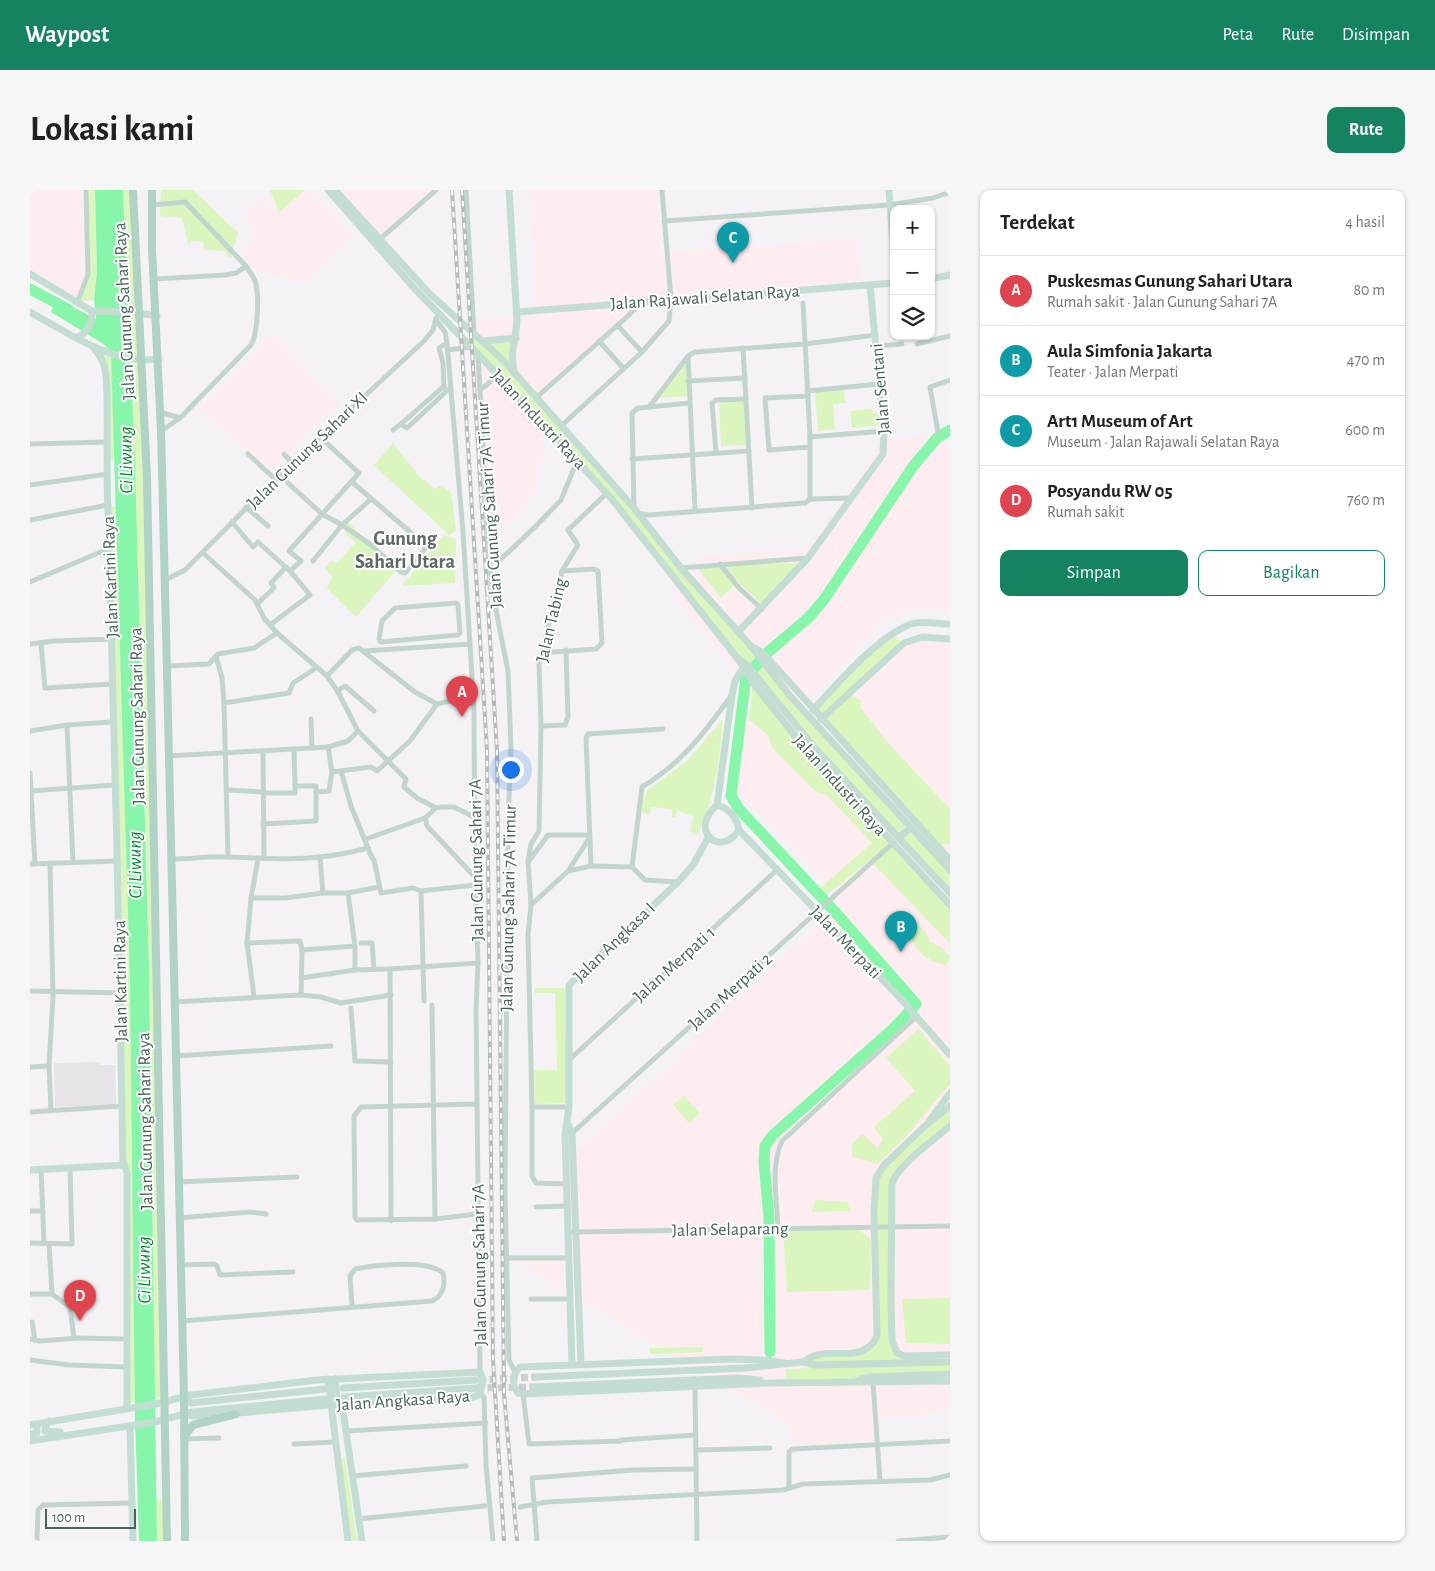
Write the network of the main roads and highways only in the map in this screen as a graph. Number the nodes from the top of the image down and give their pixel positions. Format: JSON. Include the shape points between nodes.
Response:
{"nodes":[{"id":1,"x":132,"y":190,"type":"edge"},
{"id":2,"x":152,"y":190,"type":"edge"},
{"id":3,"x":328,"y":190,"type":"edge"},
{"id":4,"x":336,"y":190,"type":"edge"},
{"id":5,"x":509,"y":190,"type":"edge"},
{"id":6,"x":889,"y":190,"type":"edge"},
{"id":7,"x":351,"y":211,"type":"junction"},
{"id":8,"x":893,"y":250,"type":"edge"},
{"id":9,"x":30,"y":274,"type":"edge"},
{"id":10,"x":950,"y":275,"type":"edge"},
{"id":11,"x":935,"y":278,"type":"edge"},
{"id":12,"x":890,"y":284,"type":"edge"},
{"id":13,"x":870,"y":286,"type":"junction"},
{"id":14,"x":91,"y":311,"type":"junction"},
{"id":15,"x":30,"y":312,"type":"edge"},
{"id":16,"x":135,"y":312,"type":"junction"},
{"id":17,"x":517,"y":312,"type":"junction"},
{"id":18,"x":156,"y":316,"type":"junction"},
{"id":19,"x":76,"y":337,"type":"junction"},
{"id":20,"x":516,"y":338,"type":"junction"},
{"id":21,"x":482,"y":341,"type":"junction"},
{"id":22,"x":94,"y":347,"type":"junction"},
{"id":23,"x":159,"y":359,"type":"junction"},
{"id":24,"x":139,"y":360,"type":"junction"},
{"id":25,"x":505,"y":362,"type":"junction"},
{"id":26,"x":514,"y":372,"type":"junction"},
{"id":27,"x":497,"y":374,"type":"junction"},
{"id":28,"x":162,"y":476,"type":"junction"},
{"id":29,"x":147,"y":477,"type":"junction"},
{"id":30,"x":918,"y":623,"type":"junction"},
{"id":31,"x":950,"y":624,"type":"edge"},
{"id":32,"x":739,"y":631,"type":"junction"},
{"id":33,"x":898,"y":631,"type":"junction"},
{"id":34,"x":922,"y":637,"type":"junction"},
{"id":35,"x":950,"y":639,"type":"edge"},
{"id":36,"x":907,"y":642,"type":"junction"},
{"id":37,"x":767,"y":663,"type":"junction"},
{"id":38,"x":746,"y":670,"type":"junction"},
{"id":39,"x":756,"y":681,"type":"junction"},
{"id":40,"x":813,"y":710,"type":"junction"},
{"id":41,"x":821,"y":719,"type":"junction"},
{"id":42,"x":800,"y":742,"type":"junction"},
{"id":43,"x":814,"y":746,"type":"junction"},
{"id":44,"x":851,"y":757,"type":"junction"},
{"id":45,"x":718,"y":805,"type":"junction"},
{"id":46,"x":910,"y":828,"type":"junction"},
{"id":47,"x":740,"y":830,"type":"junction"},
{"id":48,"x":899,"y":837,"type":"junction"},
{"id":49,"x":708,"y":838,"type":"junction"},
{"id":50,"x":950,"y":860,"type":"edge"},
{"id":51,"x":950,"y":870,"type":"edge"},
{"id":52,"x":950,"y":893,"type":"edge"},
{"id":53,"x":950,"y":906,"type":"edge"},
{"id":54,"x":950,"y":1056,"type":"edge"},
{"id":55,"x":950,"y":1093,"type":"edge"},
{"id":56,"x":950,"y":1106,"type":"edge"},
{"id":57,"x":926,"y":1125,"type":"junction"},
{"id":58,"x":950,"y":1126,"type":"edge"},
{"id":59,"x":569,"y":1134,"type":"junction"},
{"id":60,"x":124,"y":1165,"type":"junction"},
{"id":61,"x":30,"y":1170,"type":"edge"},
{"id":62,"x":572,"y":1232,"type":"junction"},
{"id":63,"x":163,"y":1265,"type":"junction"},
{"id":64,"x":180,"y":1265,"type":"junction"},
{"id":65,"x":950,"y":1355,"type":"edge"},
{"id":66,"x":923,"y":1356,"type":"junction"},
{"id":67,"x":802,"y":1362,"type":"junction"},
{"id":68,"x":950,"y":1362,"type":"edge"},
{"id":69,"x":784,"y":1363,"type":"junction"},
{"id":70,"x":930,"y":1363,"type":"junction"},
{"id":71,"x":581,"y":1364,"type":"junction"},
{"id":72,"x":572,"y":1365,"type":"junction"},
{"id":73,"x":950,"y":1374,"type":"edge"},
{"id":74,"x":535,"y":1377,"type":"tunnel mouth"},
{"id":75,"x":332,"y":1379,"type":"junction"},
{"id":76,"x":476,"y":1380,"type":"tunnel mouth"},
{"id":77,"x":855,"y":1381,"type":"junction"},
{"id":78,"x":950,"y":1381,"type":"edge"},
{"id":79,"x":770,"y":1383,"type":"junction"},
{"id":80,"x":534,"y":1387,"type":"tunnel mouth"},
{"id":81,"x":343,"y":1388,"type":"dead end"},
{"id":82,"x":325,"y":1389,"type":"dead end"},
{"id":83,"x":184,"y":1397,"type":"junction"},
{"id":84,"x":343,"y":1401,"type":"junction"},
{"id":85,"x":166,"y":1402,"type":"junction"},
{"id":86,"x":328,"y":1402,"type":"junction"},
{"id":87,"x":130,"y":1408,"type":"junction"},
{"id":88,"x":185,"y":1414,"type":"junction"},
{"id":89,"x":236,"y":1414,"type":"junction"},
{"id":90,"x":166,"y":1420,"type":"junction"},
{"id":91,"x":49,"y":1422,"type":"junction"},
{"id":92,"x":31,"y":1424,"type":"edge"},
{"id":93,"x":132,"y":1426,"type":"junction"},
{"id":94,"x":30,"y":1434,"type":"edge"},
{"id":95,"x":66,"y":1435,"type":"junction"},
{"id":96,"x":183,"y":1439,"type":"junction"},
{"id":97,"x":30,"y":1440,"type":"edge"},
{"id":98,"x":349,"y":1454,"type":"junction"},
{"id":99,"x":336,"y":1455,"type":"junction"},
{"id":100,"x":133,"y":1541,"type":"edge"},
{"id":101,"x":167,"y":1541,"type":"edge"},
{"id":102,"x":185,"y":1541,"type":"edge"},
{"id":103,"x":348,"y":1541,"type":"edge"},
{"id":104,"x":362,"y":1541,"type":"edge"}],
"edges":[{"from":1,"to":16,"type":"main road","name":"Jalan Gunung Sahari Raya"},
{"from":2,"to":18,"type":"main road","name":"Jalan Gunung Sahari Raya"},
{"from":3,"to":7,"type":"main road","name":"Jalan Industri Raya"},
{"from":4,"to":7,"type":"main road","name":"Jalan Industri Raya"},
{"from":5,"to":17,"type":"main road"},
{"from":6,"to":8,"type":"main road"},
{"from":7,"to":21,"type":"main road","name":"Jalan Industri Raya","via":[[429,292]]},
{"from":7,"to":27,"type":"main road","name":"Jalan Industri Raya","via":[[436,311]]},
{"from":9,"to":14,"type":"main road"},
{"from":10,"to":11,"type":"main road"},
{"from":12,"to":13,"type":"main road","name":"Jalan Rajawali Selatan Raya"},
{"from":13,"to":17,"type":"main road","name":"Jalan Rajawali Selatan Raya"},
{"from":13,"to":32,"type":"main road","name":"Jalan Sentani","via":[[884,431],[883,454],[808,558]]},
{"from":14,"to":16,"type":"main road"},
{"from":14,"to":19,"type":"main road","via":[[90,326],[84,334]]},
{"from":15,"to":19,"type":"main road"},
{"from":16,"to":18,"type":"main road"},
{"from":16,"to":24,"type":"main road","name":"Jalan Gunung Sahari Raya"},
{"from":17,"to":20,"type":"main road"},
{"from":18,"to":23,"type":"main road","name":"Jalan Gunung Sahari Raya"},
{"from":19,"to":22,"type":"main road"},
{"from":20,"to":21,"type":"main road"},
{"from":20,"to":26,"type":"main road","via":[[511,357]]},
{"from":21,"to":25,"type":"main road","name":"Jalan Industri Raya"},
{"from":22,"to":24,"type":"main road"},
{"from":22,"to":60,"type":"main road","name":"Jalan Kartini Raya","via":[[105,370]]},
{"from":23,"to":24,"type":"main road"},
{"from":23,"to":28,"type":"main road","name":"Jalan Gunung Sahari Raya"},
{"from":24,"to":29,"type":"main road","name":"Jalan Gunung Sahari Raya"},
{"from":25,"to":26,"type":"main road","name":"Jalan Industri Raya"},
{"from":25,"to":27,"type":"main road"},
{"from":26,"to":32,"type":"main road","name":"Jalan Industri Raya"},
{"from":27,"to":38,"type":"main road","name":"Jalan Industri Raya","via":[[607,493]]},
{"from":28,"to":29,"type":"main road"},
{"from":28,"to":64,"type":"main road","name":"Jalan Gunung Sahari Raya"},
{"from":29,"to":63,"type":"main road","name":"Jalan Gunung Sahari Raya"},
{"from":30,"to":31,"type":"main road"},
{"from":30,"to":33,"type":"main road"},
{"from":30,"to":34,"type":"main road"},
{"from":32,"to":37,"type":"main road","name":"Jalan Industri Raya"},
{"from":33,"to":36,"type":"main road"},
{"from":33,"to":40,"type":"main road","via":[[847,672]]},
{"from":34,"to":35,"type":"main road"},
{"from":34,"to":36,"type":"main road"},
{"from":36,"to":41,"type":"main road"},
{"from":37,"to":40,"type":"main road","name":"Jalan Industri Raya"},
{"from":37,"to":44,"type":"main road","name":"Jalan Industri Raya"},
{"from":38,"to":39,"type":"main road","name":"Jalan Industri Raya"},
{"from":38,"to":45,"type":"main road","via":[[735,681],[732,695]]},
{"from":39,"to":42,"type":"main road","name":"Jalan Industri Raya"},
{"from":39,"to":43,"type":"main road","name":"Jalan Industri Raya"},
{"from":40,"to":41,"type":"main road","name":"Jalan Industri Raya"},
{"from":41,"to":44,"type":"main road","name":"Jalan Industri Raya"},
{"from":42,"to":43,"type":"main road"},
{"from":42,"to":53,"type":"main road","name":"Jalan Industri Raya"},
{"from":43,"to":48,"type":"main road","name":"Jalan Industri Raya"},
{"from":44,"to":46,"type":"main road","name":"Jalan Industri Raya"},
{"from":44,"to":50,"type":"main road","name":"Jalan Industri Raya"},
{"from":45,"to":47,"type":"main road","via":[[734,816]]},
{"from":45,"to":49,"type":"main road","via":[[706,817]]},
{"from":46,"to":48,"type":"main road"},
{"from":46,"to":51,"type":"main road","name":"Jalan Industri Raya"},
{"from":47,"to":49,"type":"main road","via":[[735,837],[723,842]]},
{"from":47,"to":54,"type":"main road","name":"Jalan Merpati","via":[[819,910]]},
{"from":48,"to":52,"type":"main road","name":"Jalan Industri Raya"},
{"from":49,"to":59,"type":"main road","name":"Jalan Angkasa I","via":[[699,857],[678,882],[569,985]]},
{"from":55,"to":57,"type":"main road"},
{"from":56,"to":57,"type":"main road"},
{"from":57,"to":67,"type":"main road","via":[[876,1178],[877,1336],[873,1344],[861,1352],[816,1355]]},
{"from":58,"to":66,"type":"main road","via":[[895,1176],[891,1188],[892,1340],[897,1352],[904,1356]]},
{"from":59,"to":62,"type":"main road","name":"Jalan Angkasa I"},
{"from":59,"to":62,"type":"main road","name":"Jalan Angkasa I","via":[[567,1206]]},
{"from":60,"to":61,"type":"main road"},
{"from":60,"to":87,"type":"main road","name":"Jalan Kartini Raya","via":[[127,1172]]},
{"from":62,"to":71,"type":"main road","name":"Jalan Angkasa I"},
{"from":62,"to":72,"type":"main road","name":"Jalan Angkasa I","via":[[569,1258]]},
{"from":63,"to":64,"type":"main road"},
{"from":63,"to":85,"type":"main road","name":"Jalan Gunung Sahari Raya"},
{"from":64,"to":83,"type":"main road","name":"Jalan Gunung Sahari Raya"},
{"from":65,"to":66,"type":"main road"},
{"from":66,"to":70,"type":"main road"},
{"from":67,"to":69,"type":"main road"},
{"from":67,"to":70,"type":"main road","via":[[815,1365]]},
{"from":68,"to":70,"type":"main road"},
{"from":69,"to":71,"type":"main road","via":[[730,1359]]},
{"from":69,"to":74,"type":"main road","via":[[746,1368]]},
{"from":71,"to":72,"type":"main road"},
{"from":72,"to":79,"type":"main road","via":[[520,1367],[515,1372],[515,1388],[523,1394]]},
{"from":73,"to":77,"type":"main road","via":[[868,1377]]},
{"from":75,"to":83,"type":"main road","name":"Jalan Angkasa Raya"},
{"from":75,"to":84,"type":"main road","via":[[336,1398]]},
{"from":75,"to":84,"type":"main road","name":"Jalan Angkasa Raya","via":[[480,1372],[483,1380],[478,1391]]},
{"from":75,"to":86,"type":"main road"},
{"from":76,"to":81,"type":"main road","name":"Jalan Angkasa Raya"},
{"from":77,"to":78,"type":"main road"},
{"from":77,"to":79,"type":"main road"},
{"from":79,"to":80,"type":"main road","via":[[738,1378]]},
{"from":82,"to":83,"type":"main road","name":"Jalan Angkasa Raya","via":[[191,1403]]},
{"from":83,"to":85,"type":"main road","name":"Jalan Angkasa Raya"},
{"from":83,"to":88,"type":"main road","name":"Jalan Gunung Sahari Raya"},
{"from":84,"to":86,"type":"main road","name":"Jalan Angkasa Raya"},
{"from":84,"to":98,"type":"main road"},
{"from":85,"to":87,"type":"main road","name":"Jalan Angkasa Raya"},
{"from":85,"to":90,"type":"main road","name":"Jalan Gunung Sahari Raya"},
{"from":86,"to":88,"type":"main road","name":"Jalan Angkasa Raya"},
{"from":86,"to":89,"type":"main road","name":"Jalan Angkasa Raya"},
{"from":86,"to":99,"type":"main road"},
{"from":87,"to":91,"type":"main road","name":"Jalan Angkasa Raya"},
{"from":88,"to":89,"type":"main road","name":"Jalan Angkasa Raya"},
{"from":88,"to":90,"type":"main road","name":"Jalan Angkasa Raya"},
{"from":88,"to":96,"type":"main road","name":"Jalan Gunung Sahari Raya"},
{"from":89,"to":96,"type":"main road","via":[[193,1425]]},
{"from":90,"to":93,"type":"main road","name":"Jalan Angkasa Raya"},
{"from":90,"to":101,"type":"main road","name":"Jalan Gunung Sahari Raya"},
{"from":91,"to":92,"type":"main road","name":"Jalan Angkasa Raya"},
{"from":91,"to":95,"type":"main road","via":[[46,1431]]},
{"from":92,"to":94,"type":"main road","via":[[37,1425],[38,1430]]},
{"from":93,"to":95,"type":"main road","name":"Jalan Angkasa Raya"},
{"from":93,"to":100,"type":"main road"},
{"from":95,"to":97,"type":"main road","name":"Jalan Angkasa Raya"},
{"from":96,"to":102,"type":"main road","name":"Jalan Gunung Sahari Raya"},
{"from":98,"to":99,"type":"main road"},
{"from":98,"to":104,"type":"main road"},
{"from":99,"to":103,"type":"main road"}]}
